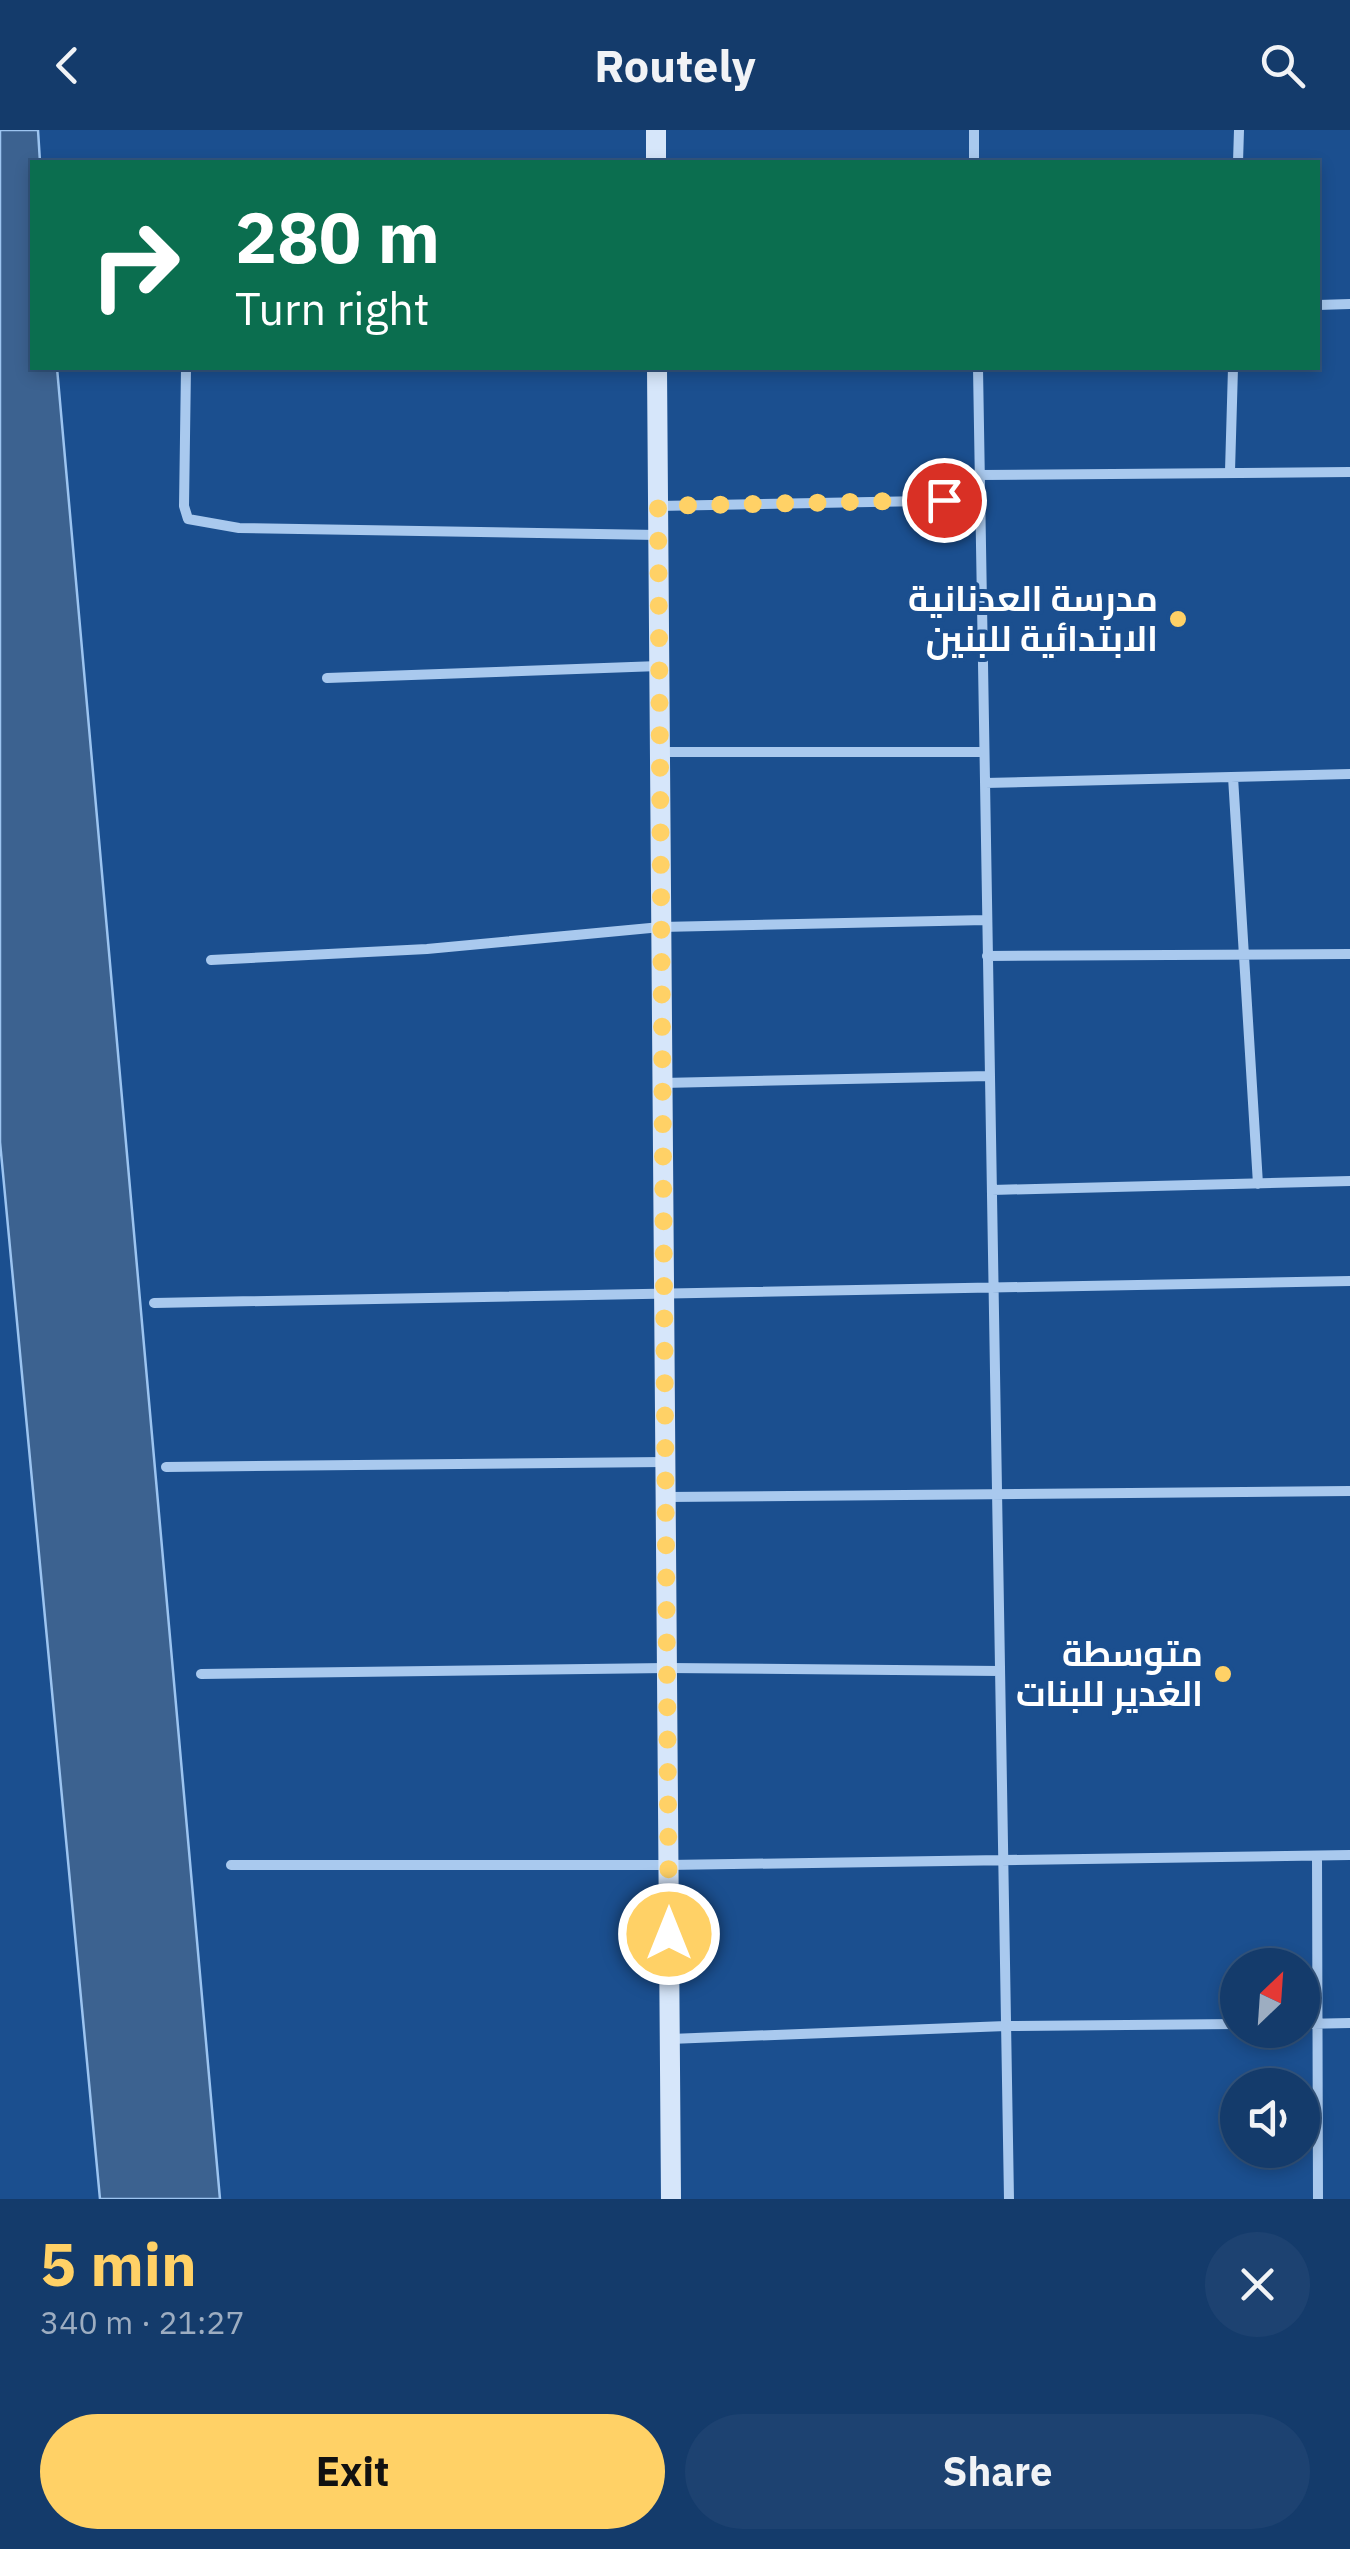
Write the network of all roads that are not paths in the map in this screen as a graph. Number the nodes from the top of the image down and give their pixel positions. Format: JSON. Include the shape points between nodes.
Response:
{"nodes":[{"id":1,"x":656,"y":130,"type":"edge"},
{"id":2,"x":974,"y":130,"type":"edge"},
{"id":3,"x":1238,"y":130,"type":"edge"},
{"id":4,"x":656,"y":160,"type":"edge"},
{"id":5,"x":974,"y":160,"type":"edge"},
{"id":6,"x":1238,"y":160,"type":"edge"},
{"id":7,"x":1350,"y":304,"type":"edge"},
{"id":8,"x":1320,"y":305,"type":"edge"},
{"id":9,"x":186,"y":370,"type":"edge"},
{"id":10,"x":657,"y":370,"type":"edge"},
{"id":11,"x":978,"y":370,"type":"edge"},
{"id":12,"x":1233,"y":370,"type":"edge"},
{"id":13,"x":1230,"y":471,"type":"junction"},
{"id":14,"x":1350,"y":472,"type":"edge"},
{"id":15,"x":980,"y":475,"type":"junction"},
{"id":16,"x":980,"y":500,"type":"junction"},
{"id":17,"x":658,"y":506,"type":"junction"},
{"id":18,"x":658,"y":535,"type":"junction"},
{"id":19,"x":660,"y":666,"type":"junction"},
{"id":20,"x":327,"y":678,"type":"dead end"},
{"id":21,"x":660,"y":752,"type":"junction"},
{"id":22,"x":982,"y":752,"type":"junction"},
{"id":23,"x":1350,"y":774,"type":"edge"},
{"id":24,"x":1233,"y":777,"type":"junction"},
{"id":25,"x":985,"y":783,"type":"junction"},
{"id":26,"x":986,"y":920,"type":"junction"},
{"id":27,"x":662,"y":927,"type":"junction"},
{"id":28,"x":1244,"y":954,"type":"junction"},
{"id":29,"x":1350,"y":954,"type":"edge"},
{"id":30,"x":988,"y":956,"type":"junction"},
{"id":31,"x":210,"y":960,"type":"dead end"},
{"id":32,"x":990,"y":1076,"type":"junction"},
{"id":33,"x":662,"y":1083,"type":"junction"},
{"id":34,"x":1350,"y":1181,"type":"edge"},
{"id":35,"x":1258,"y":1184,"type":"junction"},
{"id":36,"x":992,"y":1190,"type":"junction"},
{"id":37,"x":1350,"y":1280,"type":"edge"},
{"id":38,"x":994,"y":1287,"type":"junction"},
{"id":39,"x":664,"y":1294,"type":"junction"},
{"id":40,"x":154,"y":1303,"type":"dead end"},
{"id":41,"x":666,"y":1462,"type":"junction"},
{"id":42,"x":166,"y":1467,"type":"dead end"},
{"id":43,"x":1350,"y":1490,"type":"edge"},
{"id":44,"x":997,"y":1494,"type":"junction"},
{"id":45,"x":666,"y":1497,"type":"junction"},
{"id":46,"x":667,"y":1668,"type":"junction"},
{"id":47,"x":1000,"y":1671,"type":"junction"},
{"id":48,"x":201,"y":1674,"type":"dead end"},
{"id":49,"x":1350,"y":1855,"type":"edge"},
{"id":50,"x":1317,"y":1856,"type":"junction"},
{"id":51,"x":1003,"y":1860,"type":"junction"},
{"id":52,"x":231,"y":1865,"type":"dead end"},
{"id":53,"x":668,"y":1865,"type":"junction"},
{"id":54,"x":1318,"y":1948,"type":"edge"},
{"id":55,"x":1350,"y":2023,"type":"edge"},
{"id":56,"x":1220,"y":2024,"type":"edge"},
{"id":57,"x":1320,"y":2024,"type":"edge"},
{"id":58,"x":1006,"y":2026,"type":"junction"},
{"id":59,"x":670,"y":2039,"type":"junction"},
{"id":60,"x":1318,"y":2048,"type":"edge"},
{"id":61,"x":671,"y":2199,"type":"edge"},
{"id":62,"x":1009,"y":2199,"type":"edge"},
{"id":63,"x":1318,"y":2199,"type":"edge"}],
"edges":[{"from":1,"to":4,"type":"street"},
{"from":2,"to":5,"type":"street"},
{"from":3,"to":6,"type":"street"},
{"from":7,"to":8,"type":"street"},
{"from":9,"to":18,"type":"street","via":[[188,520],[238,528]]},
{"from":10,"to":17,"type":"street"},
{"from":11,"to":15,"type":"street"},
{"from":12,"to":13,"type":"street"},
{"from":13,"to":14,"type":"street"},
{"from":13,"to":15,"type":"street"},
{"from":15,"to":16,"type":"street"},
{"from":16,"to":17,"type":"street"},
{"from":16,"to":22,"type":"street"},
{"from":17,"to":18,"type":"street"},
{"from":18,"to":19,"type":"street"},
{"from":19,"to":20,"type":"street"},
{"from":19,"to":21,"type":"street"},
{"from":21,"to":22,"type":"street"},
{"from":21,"to":27,"type":"street"},
{"from":22,"to":25,"type":"street"},
{"from":23,"to":24,"type":"street"},
{"from":24,"to":25,"type":"street"},
{"from":24,"to":28,"type":"street"},
{"from":25,"to":26,"type":"street"},
{"from":26,"to":27,"type":"street"},
{"from":26,"to":30,"type":"street"},
{"from":27,"to":31,"type":"street"},
{"from":27,"to":33,"type":"street"},
{"from":28,"to":29,"type":"street"},
{"from":28,"to":30,"type":"street"},
{"from":28,"to":35,"type":"street"},
{"from":30,"to":32,"type":"street"},
{"from":32,"to":33,"type":"street"},
{"from":32,"to":36,"type":"street"},
{"from":33,"to":39,"type":"street"},
{"from":34,"to":35,"type":"street"},
{"from":35,"to":36,"type":"street"},
{"from":36,"to":38,"type":"street"},
{"from":37,"to":38,"type":"street"},
{"from":38,"to":39,"type":"street"},
{"from":38,"to":44,"type":"street"},
{"from":39,"to":40,"type":"street"},
{"from":39,"to":41,"type":"street"},
{"from":41,"to":42,"type":"street"},
{"from":41,"to":45,"type":"street"},
{"from":43,"to":44,"type":"street"},
{"from":44,"to":45,"type":"street"},
{"from":44,"to":47,"type":"street"},
{"from":45,"to":46,"type":"street"},
{"from":46,"to":47,"type":"street"},
{"from":46,"to":48,"type":"street"},
{"from":46,"to":53,"type":"street"},
{"from":47,"to":51,"type":"street"},
{"from":49,"to":50,"type":"street"},
{"from":50,"to":51,"type":"street"},
{"from":50,"to":54,"type":"street"},
{"from":51,"to":53,"type":"street"},
{"from":51,"to":58,"type":"street"},
{"from":52,"to":53,"type":"street"},
{"from":53,"to":59,"type":"street"},
{"from":55,"to":57,"type":"street"},
{"from":56,"to":58,"type":"street"},
{"from":58,"to":59,"type":"street"},
{"from":58,"to":62,"type":"street"},
{"from":59,"to":61,"type":"street"},
{"from":60,"to":63,"type":"street"}]}
